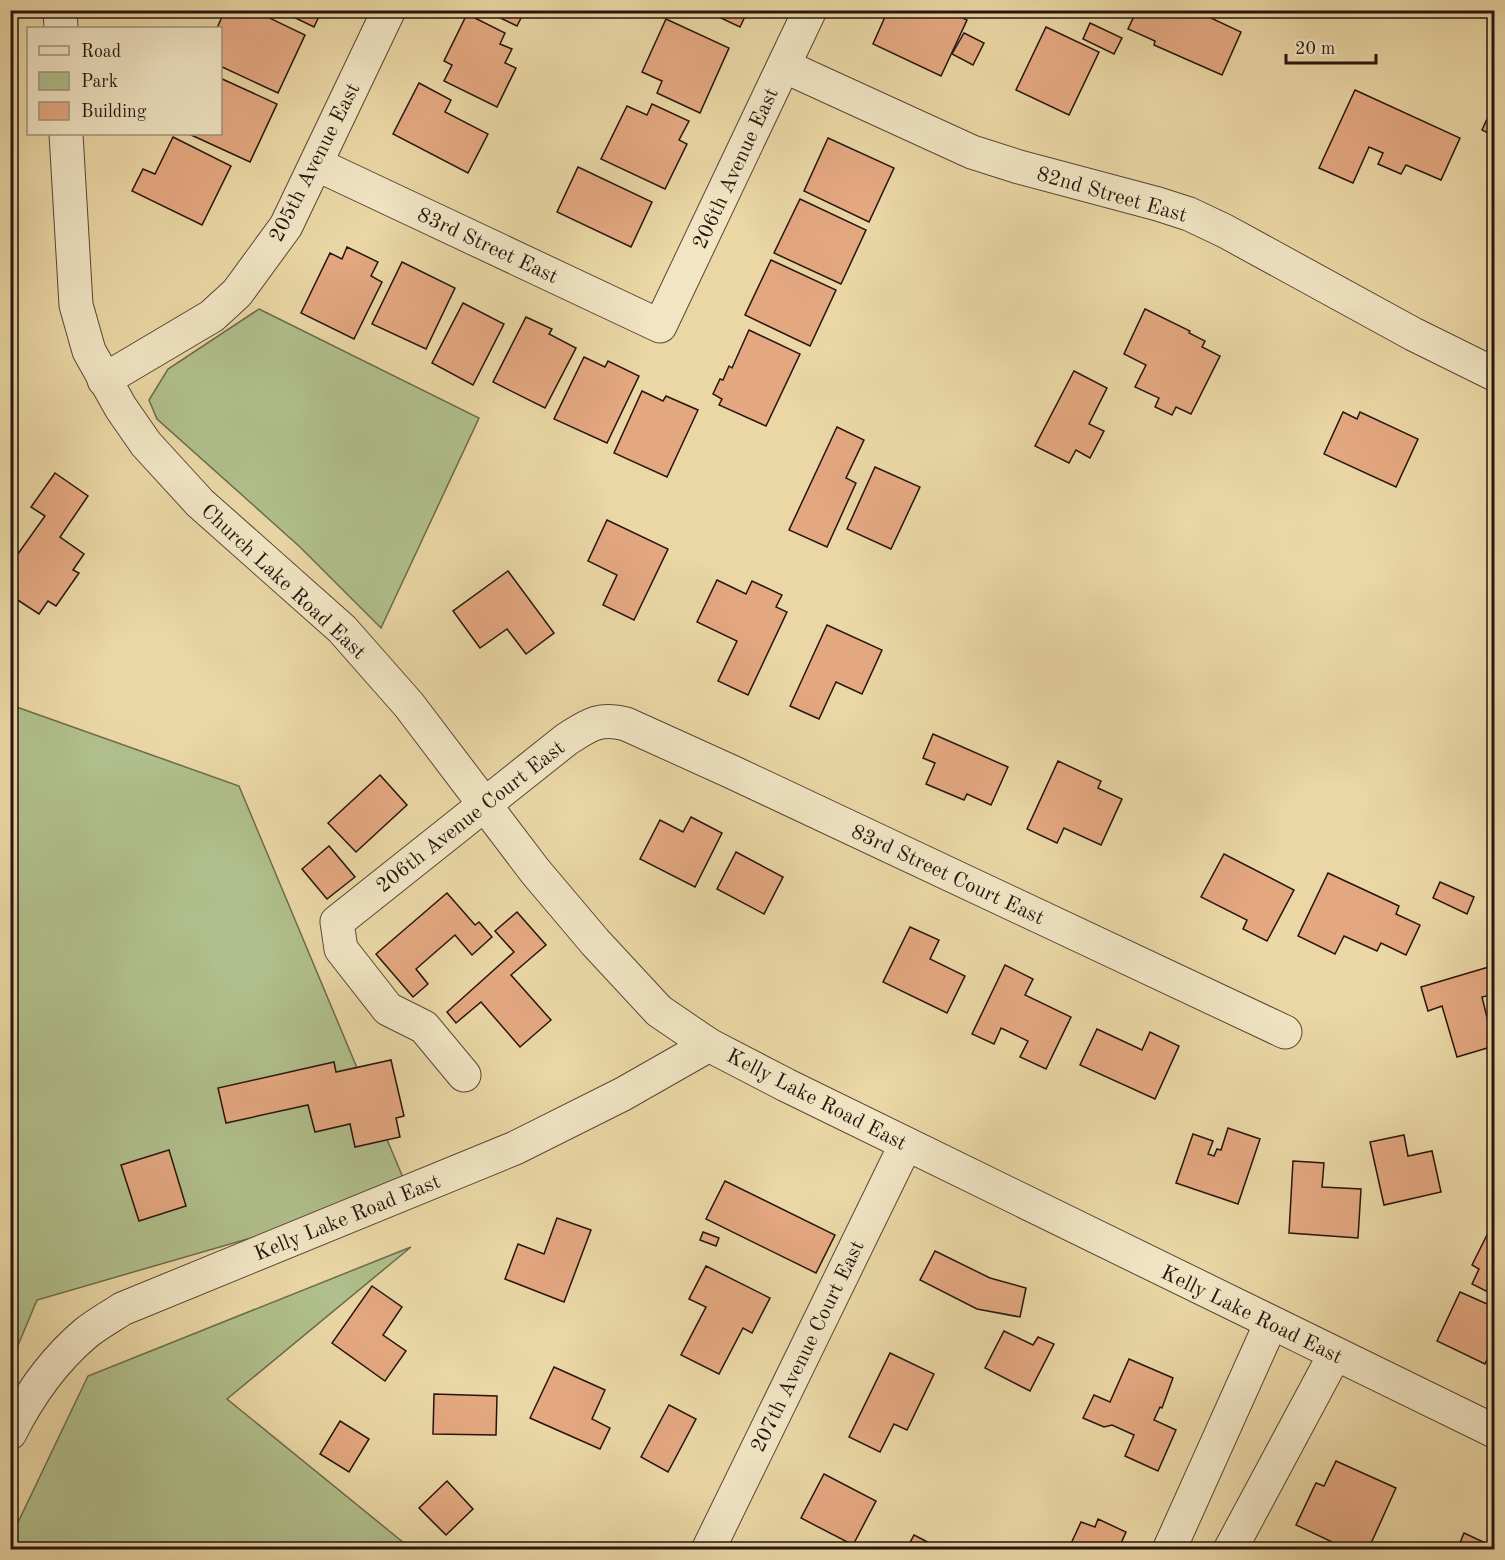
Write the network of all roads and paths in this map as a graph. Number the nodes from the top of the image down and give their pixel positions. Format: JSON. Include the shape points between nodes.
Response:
{"nodes":[{"id":1,"x":60,"y":10,"type":"edge"},
{"id":2,"x":389,"y":10,"type":"edge"},
{"id":3,"x":810,"y":10,"type":"edge"},
{"id":4,"x":61,"y":27,"type":"edge"},
{"id":5,"x":784,"y":66,"type":"junction"},
{"id":6,"x":66,"y":135,"type":"edge"},
{"id":7,"x":316,"y":164,"type":"junction"},
{"id":8,"x":660,"y":326,"type":"joint"},
{"id":9,"x":1494,"y":374,"type":"edge"},
{"id":10,"x":104,"y":380,"type":"junction"},
{"id":11,"x":609,"y":720,"type":"joint"},
{"id":12,"x":485,"y":805,"type":"junction"},
{"id":13,"x":1285,"y":1032,"type":"dead end"},
{"id":14,"x":709,"y":1045,"type":"junction"},
{"id":15,"x":464,"y":1075,"type":"dead end"},
{"id":16,"x":906,"y":1143,"type":"junction"},
{"id":17,"x":1271,"y":1323,"type":"junction"},
{"id":18,"x":1335,"y":1354,"type":"junction"},
{"id":19,"x":1494,"y":1431,"type":"edge"},
{"id":20,"x":10,"y":1433,"type":"edge"},
{"id":21,"x":708,"y":1550,"type":"edge"},
{"id":22,"x":1169,"y":1550,"type":"edge"},
{"id":23,"x":1230,"y":1550,"type":"edge"}],
"edges":[{"from":1,"to":4,"type":"street"},
{"from":2,"to":7,"type":"street","name":"205th Avenue East"},
{"from":3,"to":5,"type":"street","name":"206th Avenue East"},
{"from":5,"to":8,"type":"street","name":"206th Avenue East"},
{"from":5,"to":9,"type":"street","name":"82nd Street East","via":[[972,152],[1188,214]]},
{"from":6,"to":10,"type":"street","name":"Church Lake Road East","via":[[76,305],[89,351]]},
{"from":7,"to":8,"type":"street","name":"83rd Street East"},
{"from":7,"to":10,"type":"street","name":"205th Avenue East","via":[[285,226],[237,293],[212,316]]},
{"from":10,"to":12,"type":"street","name":"Church Lake Road East","via":[[146,444],[200,503],[342,629],[409,705]]},
{"from":11,"to":12,"type":"street","name":"206th Avenue Court East","via":[[590,724],[567,739]]},
{"from":11,"to":13,"type":"street","name":"83rd Street Court East","via":[[732,772]]},
{"from":12,"to":14,"type":"street","name":"Church Lake Road East","via":[[595,942],[659,1011]]},
{"from":12,"to":15,"type":"street","name":"206th Avenue Court East","via":[[337,922],[341,949],[388,1009],[424,1027]]},
{"from":14,"to":16,"type":"street","name":"Kelly Lake Road East"},
{"from":14,"to":20,"type":"street","name":"Kelly Lake Road East","via":[[515,1148],[122,1309],[88,1331],[63,1354],[21,1411]]},
{"from":16,"to":17,"type":"street","name":"Kelly Lake Road East"},
{"from":16,"to":21,"type":"street","name":"207th Avenue Court East"},
{"from":17,"to":18,"type":"street","name":"Kelly Lake Road East"},
{"from":17,"to":22,"type":"street"},
{"from":18,"to":19,"type":"street","name":"Kelly Lake Road East"},
{"from":18,"to":23,"type":"street"}]}
